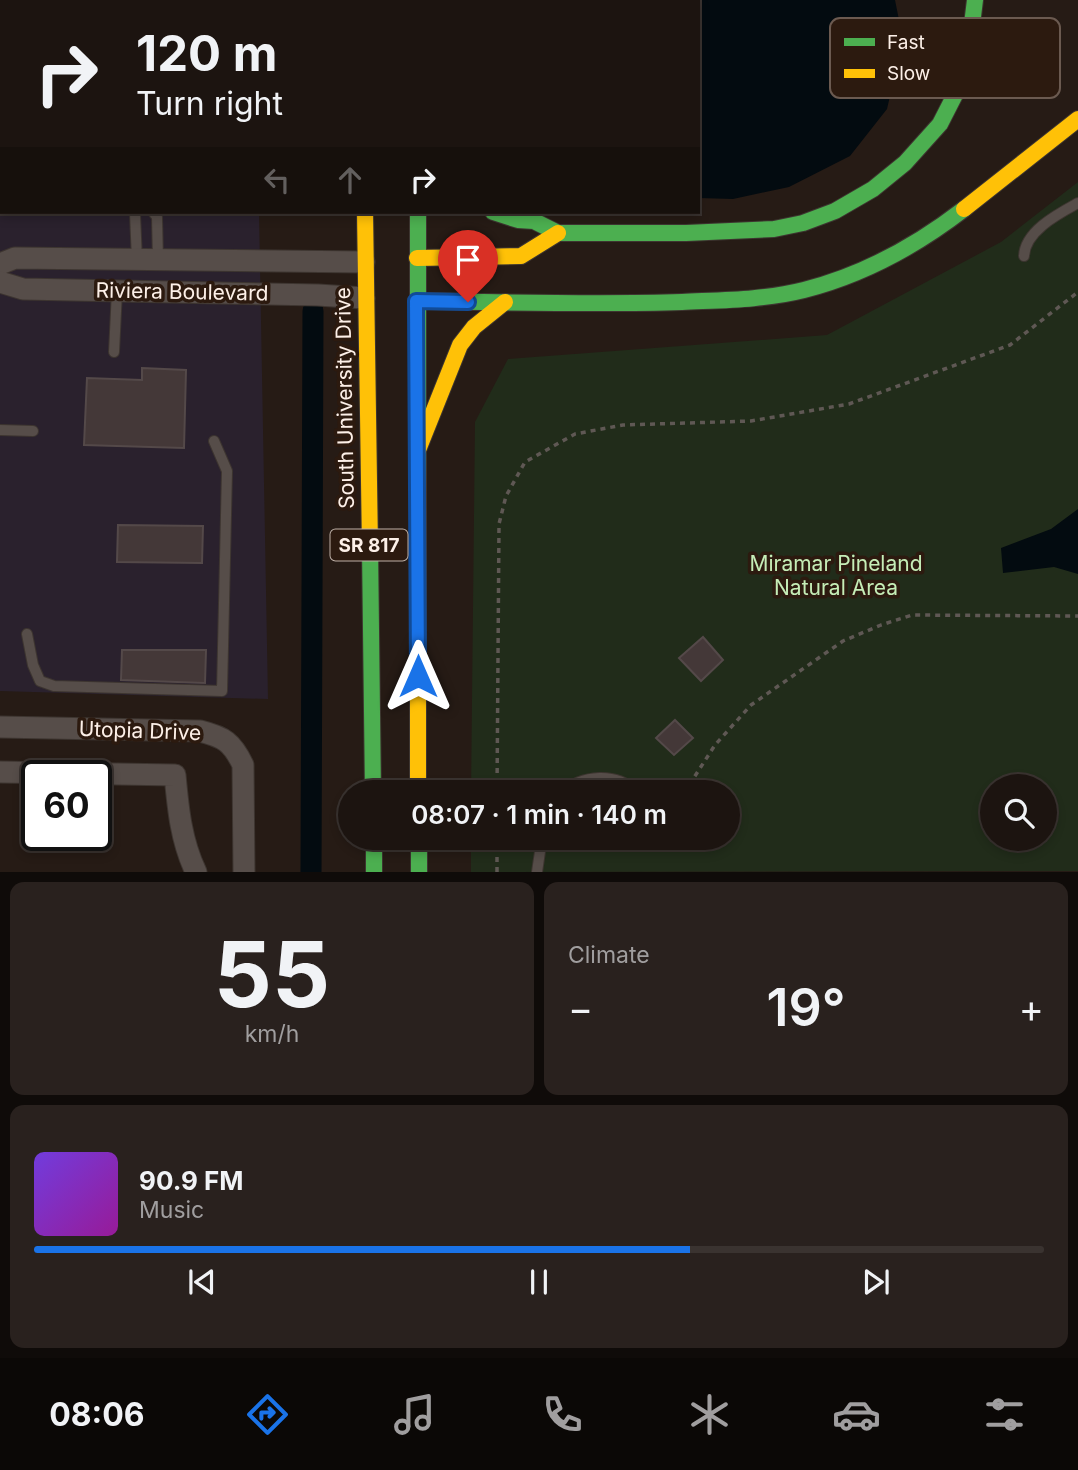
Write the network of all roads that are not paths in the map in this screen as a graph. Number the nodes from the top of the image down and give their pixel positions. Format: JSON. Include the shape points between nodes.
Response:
{"nodes":[{"id":1,"x":975,"y":0,"type":"edge"},
{"id":2,"x":973,"y":18,"type":"edge"},
{"id":3,"x":954,"y":98,"type":"edge"},
{"id":4,"x":1078,"y":119,"type":"edge"},
{"id":5,"x":1078,"y":203,"type":"edge"},
{"id":6,"x":135,"y":214,"type":"edge"},
{"id":7,"x":155,"y":214,"type":"edge"},
{"id":8,"x":365,"y":214,"type":"edge"},
{"id":9,"x":418,"y":214,"type":"edge"},
{"id":10,"x":499,"y":214,"type":"edge"},
{"id":11,"x":558,"y":233,"type":"junction"},
{"id":12,"x":1024,"y":256,"type":"dead end"},
{"id":13,"x":410,"y":258,"type":"junction"},
{"id":14,"x":147,"y":260,"type":"junction"},
{"id":15,"x":371,"y":261,"type":"junction"},
{"id":16,"x":0,"y":264,"type":"edge"},
{"id":17,"x":0,"y":282,"type":"edge"},
{"id":18,"x":117,"y":290,"type":"junction"},
{"id":19,"x":371,"y":298,"type":"junction"},
{"id":20,"x":410,"y":301,"type":"junction"},
{"id":21,"x":505,"y":302,"type":"junction"},
{"id":22,"x":114,"y":352,"type":"dead end"},
{"id":23,"x":0,"y":430,"type":"edge"},
{"id":24,"x":33,"y":431,"type":"dead end"},
{"id":25,"x":214,"y":441,"type":"dead end"},
{"id":26,"x":418,"y":450,"type":"junction"},
{"id":27,"x":27,"y":634,"type":"dead end"},
{"id":28,"x":0,"y":727,"type":"edge"},
{"id":29,"x":0,"y":772,"type":"edge"},
{"id":30,"x":373,"y":780,"type":"edge"},
{"id":31,"x":418,"y":780,"type":"edge"},
{"id":32,"x":586,"y":780,"type":"edge"},
{"id":33,"x":616,"y":780,"type":"edge"},
{"id":34,"x":374,"y":850,"type":"edge"},
{"id":35,"x":419,"y":850,"type":"edge"},
{"id":36,"x":540,"y":850,"type":"edge"},
{"id":37,"x":196,"y":872,"type":"edge"},
{"id":38,"x":244,"y":872,"type":"edge"},
{"id":39,"x":374,"y":872,"type":"edge"},
{"id":40,"x":419,"y":872,"type":"edge"},
{"id":41,"x":537,"y":872,"type":"edge"}],
"edges":[{"from":1,"to":2,"type":"main road"},
{"from":3,"to":11,"type":"main road","via":[[923,148],[832,214],[762,230]]},
{"from":4,"to":21,"type":"main road","via":[[1068,134],[933,233],[868,269],[805,290],[760,299]]},
{"from":5,"to":12,"type":"lane","via":[[1041,227],[1024,246]]},
{"from":6,"to":14,"type":"lane"},
{"from":7,"to":14,"type":"lane"},
{"from":8,"to":15,"type":"main road","name":"South University Drive","number":"SR 817"},
{"from":9,"to":13,"type":"main road","number":"SR 817"},
{"from":10,"to":11,"type":"main road","via":[[534,221]]},
{"from":11,"to":13,"type":"main road","via":[[521,256]]},
{"from":13,"to":20,"type":"main road","number":"SR 817"},
{"from":14,"to":15,"type":"street","name":"Riviera Boulevard"},
{"from":14,"to":16,"type":"street","name":"Riviera Boulevard","via":[[15,258]]},
{"from":15,"to":19,"type":"main road","name":"South University Drive","number":"SR 817"},
{"from":17,"to":18,"type":"street","name":"Riviera Boulevard","via":[[23,289]]},
{"from":18,"to":19,"type":"street","name":"Riviera Boulevard"},
{"from":18,"to":22,"type":"lane"},
{"from":19,"to":30,"type":"main road","name":"South University Drive","number":"SR 817"},
{"from":20,"to":21,"type":"main road"},
{"from":20,"to":26,"type":"main road","number":"SR 817"},
{"from":21,"to":26,"type":"main road","via":[[460,345]]},
{"from":23,"to":24,"type":"lane"},
{"from":25,"to":27,"type":"lane","via":[[227,471],[222,691],[54,687],[40,681]]},
{"from":26,"to":31,"type":"main road","number":"SR 817"},
{"from":28,"to":38,"type":"street","name":"Utopia Drive","via":[[200,731],[221,736],[236,749],[243,765]]},
{"from":29,"to":37,"type":"street","via":[[176,775],[178,814]]},
{"from":32,"to":33,"type":"lane"},
{"from":34,"to":39,"type":"main road"},
{"from":35,"to":40,"type":"main road"},
{"from":36,"to":41,"type":"lane"}]}
